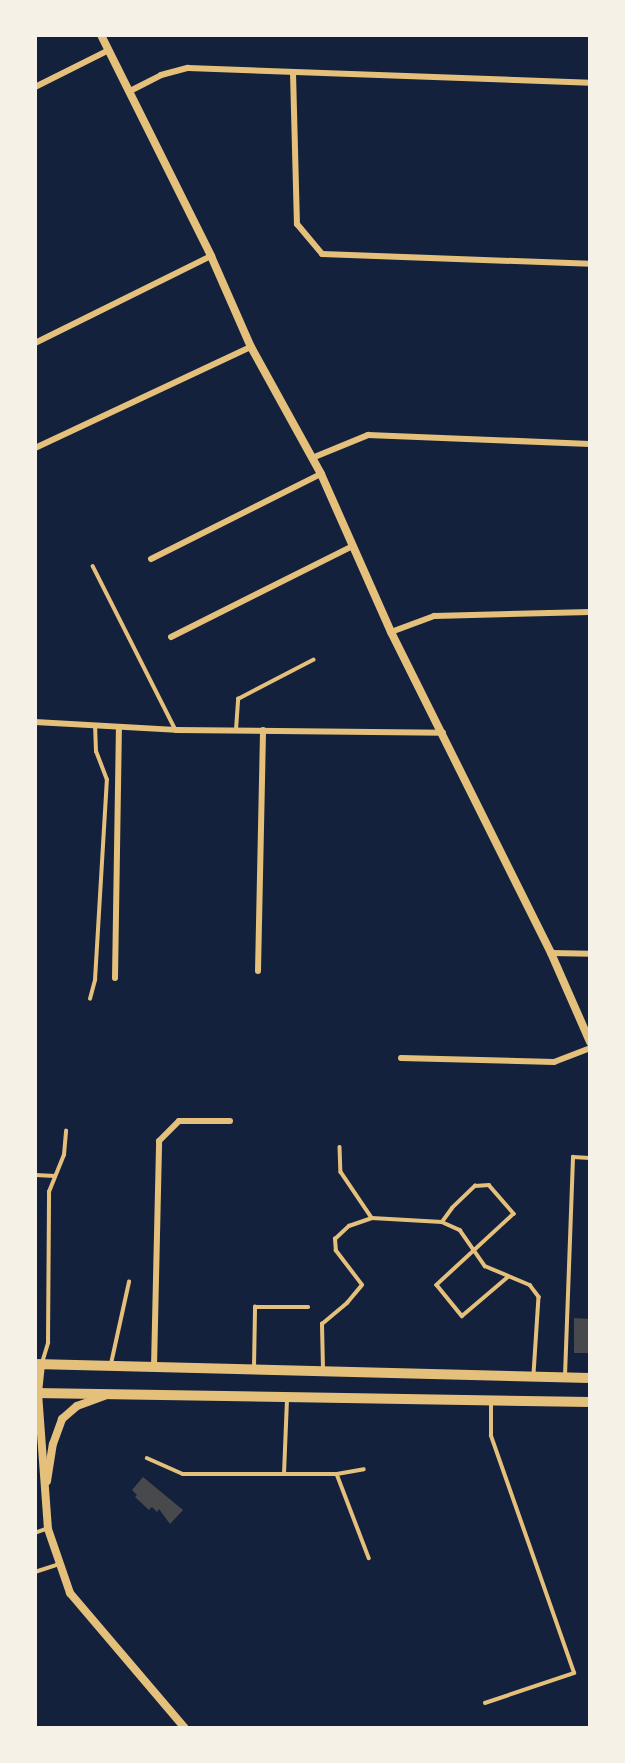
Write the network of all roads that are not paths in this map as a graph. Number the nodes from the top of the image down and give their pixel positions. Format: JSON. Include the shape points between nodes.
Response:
{"nodes":[{"id":1,"x":101,"y":35,"type":"edge"},
{"id":2,"x":109,"y":50,"type":"junction"},
{"id":3,"x":293,"y":73,"type":"junction"},
{"id":4,"x":590,"y":83,"type":"edge"},
{"id":5,"x":35,"y":87,"type":"edge"},
{"id":6,"x":130,"y":92,"type":"junction"},
{"id":7,"x":211,"y":256,"type":"junction"},
{"id":8,"x":590,"y":264,"type":"edge"},
{"id":9,"x":35,"y":343,"type":"edge"},
{"id":10,"x":251,"y":346,"type":"junction"},
{"id":11,"x":590,"y":444,"type":"edge"},
{"id":12,"x":35,"y":448,"type":"edge"},
{"id":13,"x":312,"y":458,"type":"junction"},
{"id":14,"x":321,"y":474,"type":"junction"},
{"id":15,"x":353,"y":546,"type":"junction"},
{"id":16,"x":151,"y":559,"type":"dead end"},
{"id":17,"x":93,"y":566,"type":"dead end"},
{"id":18,"x":590,"y":612,"type":"edge"},
{"id":19,"x":391,"y":632,"type":"junction"},
{"id":20,"x":171,"y":637,"type":"dead end"},
{"id":21,"x":313,"y":660,"type":"dead end"},
{"id":22,"x":35,"y":722,"type":"edge"},
{"id":23,"x":96,"y":726,"type":"junction"},
{"id":24,"x":119,"y":728,"type":"junction"},
{"id":25,"x":176,"y":730,"type":"junction"},
{"id":26,"x":236,"y":730,"type":"junction"},
{"id":27,"x":263,"y":730,"type":"junction"},
{"id":28,"x":443,"y":733,"type":"junction"},
{"id":29,"x":551,"y":953,"type":"junction"},
{"id":30,"x":590,"y":954,"type":"edge"},
{"id":31,"x":258,"y":971,"type":"dead end"},
{"id":32,"x":115,"y":978,"type":"dead end"},
{"id":33,"x":90,"y":999,"type":"dead end"},
{"id":34,"x":590,"y":1042,"type":"edge"},
{"id":35,"x":590,"y":1048,"type":"edge"},
{"id":36,"x":401,"y":1058,"type":"dead end"},
{"id":37,"x":230,"y":1121,"type":"dead end"},
{"id":38,"x":65,"y":1131,"type":"dead end"},
{"id":39,"x":340,"y":1147,"type":"dead end"},
{"id":40,"x":590,"y":1158,"type":"edge"},
{"id":41,"x":35,"y":1175,"type":"edge"},
{"id":42,"x":55,"y":1176,"type":"junction"},
{"id":43,"x":372,"y":1218,"type":"junction"},
{"id":44,"x":442,"y":1222,"type":"junction"},
{"id":45,"x":474,"y":1250,"type":"junction"},
{"id":46,"x":508,"y":1277,"type":"junction"},
{"id":47,"x":129,"y":1282,"type":"dead end"},
{"id":48,"x":308,"y":1307,"type":"dead end"},
{"id":49,"x":38,"y":1364,"type":"edge"},
{"id":50,"x":110,"y":1366,"type":"junction"},
{"id":51,"x":154,"y":1367,"type":"junction"},
{"id":52,"x":254,"y":1370,"type":"junction"},
{"id":53,"x":323,"y":1371,"type":"junction"},
{"id":54,"x":534,"y":1377,"type":"junction"},
{"id":55,"x":565,"y":1377,"type":"junction"},
{"id":56,"x":590,"y":1378,"type":"edge"},
{"id":57,"x":36,"y":1393,"type":"edge"},
{"id":58,"x":112,"y":1394,"type":"junction"},
{"id":59,"x":287,"y":1397,"type":"junction"},
{"id":60,"x":491,"y":1401,"type":"junction"},
{"id":61,"x":590,"y":1402,"type":"edge"},
{"id":62,"x":147,"y":1458,"type":"dead end"},
{"id":63,"x":364,"y":1469,"type":"dead end"},
{"id":64,"x":284,"y":1474,"type":"junction"},
{"id":65,"x":337,"y":1474,"type":"junction"},
{"id":66,"x":45,"y":1494,"type":"junction"},
{"id":67,"x":48,"y":1529,"type":"junction"},
{"id":68,"x":35,"y":1533,"type":"edge"},
{"id":69,"x":369,"y":1558,"type":"dead end"},
{"id":70,"x":59,"y":1564,"type":"junction"},
{"id":71,"x":35,"y":1572,"type":"edge"},
{"id":72,"x":485,"y":1703,"type":"dead end"},
{"id":73,"x":185,"y":1728,"type":"edge"}],
"edges":[{"from":1,"to":2,"type":"street"},
{"from":2,"to":5,"type":"street"},
{"from":2,"to":6,"type":"street"},
{"from":3,"to":4,"type":"street"},
{"from":3,"to":6,"type":"street","via":[[188,68]]},
{"from":3,"to":8,"type":"street","via":[[297,224],[322,254]]},
{"from":6,"to":7,"type":"street"},
{"from":7,"to":9,"type":"street"},
{"from":7,"to":10,"type":"street"},
{"from":10,"to":12,"type":"street"},
{"from":10,"to":13,"type":"street"},
{"from":11,"to":13,"type":"street","via":[[368,435]]},
{"from":13,"to":14,"type":"street"},
{"from":14,"to":15,"type":"street"},
{"from":14,"to":16,"type":"street"},
{"from":15,"to":19,"type":"street"},
{"from":15,"to":20,"type":"street"},
{"from":17,"to":25,"type":"lane"},
{"from":18,"to":19,"type":"street","via":[[434,616]]},
{"from":19,"to":28,"type":"street"},
{"from":21,"to":26,"type":"lane","via":[[238,699]]},
{"from":22,"to":23,"type":"street"},
{"from":23,"to":24,"type":"street"},
{"from":23,"to":33,"type":"lane","via":[[96,752],[107,780],[95,980]]},
{"from":24,"to":25,"type":"street"},
{"from":24,"to":32,"type":"street"},
{"from":25,"to":26,"type":"street"},
{"from":26,"to":27,"type":"street"},
{"from":27,"to":28,"type":"street"},
{"from":27,"to":31,"type":"street"},
{"from":28,"to":29,"type":"street"},
{"from":29,"to":30,"type":"street"},
{"from":29,"to":34,"type":"street"},
{"from":35,"to":36,"type":"street","via":[[554,1062]]},
{"from":37,"to":51,"type":"street","via":[[179,1121],[159,1141]]},
{"from":38,"to":42,"type":"lane","via":[[64,1155]]},
{"from":39,"to":43,"type":"lane","via":[[341,1172]]},
{"from":40,"to":55,"type":"lane","via":[[573,1157]]},
{"from":41,"to":42,"type":"lane"},
{"from":42,"to":49,"type":"lane","via":[[49,1192],[48,1343]]},
{"from":43,"to":44,"type":"lane"},
{"from":43,"to":53,"type":"lane","via":[[349,1226],[335,1239],[336,1251],[362,1285],[321,1324]]},
{"from":44,"to":45,"type":"lane","via":[[460,1230]]},
{"from":44,"to":45,"type":"lane","via":[[475,1186],[489,1185],[514,1214]]},
{"from":45,"to":46,"type":"lane","via":[[485,1266]]},
{"from":45,"to":46,"type":"lane","via":[[437,1285],[462,1316]]},
{"from":46,"to":54,"type":"lane","via":[[530,1285],[539,1297]]},
{"from":47,"to":50,"type":"lane"},
{"from":48,"to":52,"type":"lane","via":[[255,1307]]},
{"from":49,"to":50,"type":"main road"},
{"from":49,"to":57,"type":"street"},
{"from":50,"to":51,"type":"main road"},
{"from":51,"to":52,"type":"main road"},
{"from":52,"to":53,"type":"main road"},
{"from":53,"to":54,"type":"main road"},
{"from":54,"to":55,"type":"main road"},
{"from":55,"to":56,"type":"main road"},
{"from":57,"to":58,"type":"main road"},
{"from":57,"to":66,"type":"street"},
{"from":58,"to":59,"type":"main road"},
{"from":58,"to":66,"type":"street","via":[[77,1406],[62,1419]]},
{"from":59,"to":60,"type":"main road"},
{"from":59,"to":64,"type":"lane"},
{"from":60,"to":61,"type":"main road"},
{"from":60,"to":72,"type":"lane","via":[[491,1436],[574,1673]]},
{"from":62,"to":64,"type":"lane","via":[[183,1474]]},
{"from":63,"to":65,"type":"lane"},
{"from":64,"to":65,"type":"lane"},
{"from":65,"to":69,"type":"lane"},
{"from":66,"to":67,"type":"street"},
{"from":67,"to":68,"type":"lane"},
{"from":67,"to":70,"type":"street"},
{"from":70,"to":71,"type":"lane"},
{"from":70,"to":73,"type":"street","via":[[70,1593]]}]}
